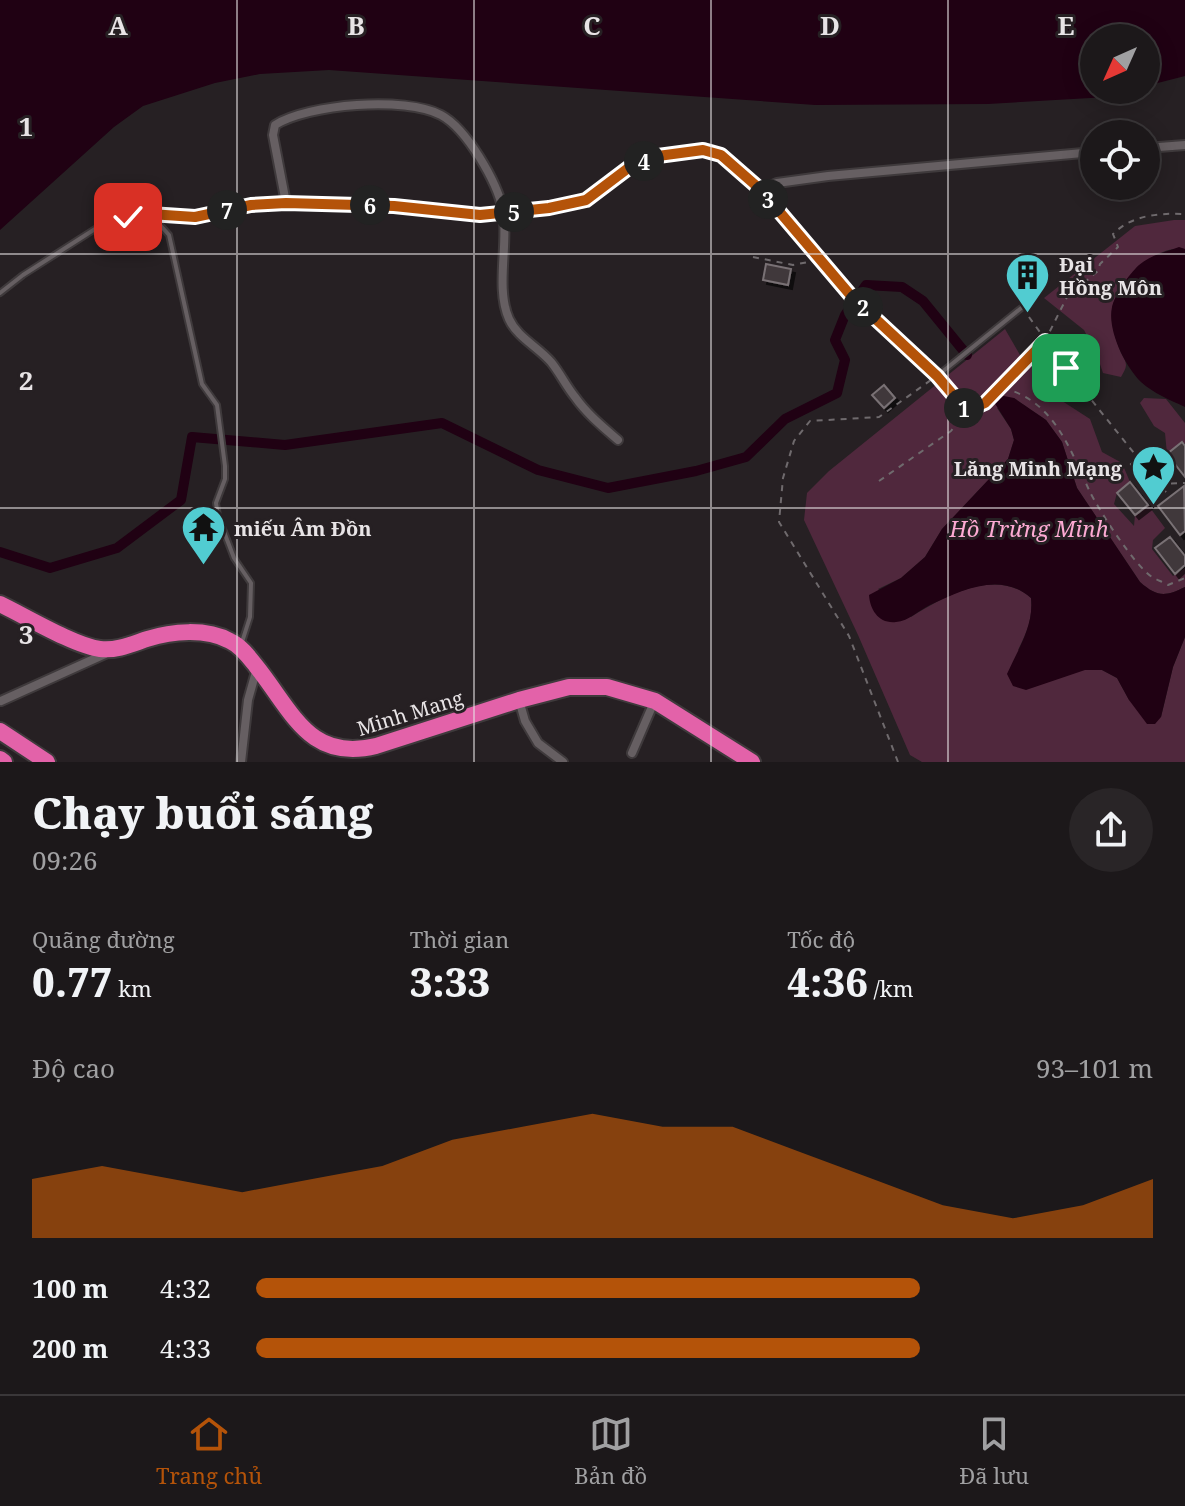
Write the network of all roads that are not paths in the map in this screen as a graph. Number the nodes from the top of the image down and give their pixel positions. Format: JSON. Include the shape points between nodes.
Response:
{"nodes":[{"id":1,"x":1185,"y":145,"type":"edge"},
{"id":2,"x":1160,"y":147,"type":"edge"},
{"id":3,"x":1080,"y":153,"type":"edge"},
{"id":4,"x":761,"y":190,"type":"junction"},
{"id":5,"x":286,"y":203,"type":"junction"},
{"id":6,"x":503,"y":213,"type":"junction"},
{"id":7,"x":150,"y":214,"type":"junction"},
{"id":8,"x":0,"y":293,"type":"edge"},
{"id":9,"x":1030,"y":301,"type":"dead end"},
{"id":10,"x":618,"y":440,"type":"dead end"},
{"id":11,"x":0,"y":604,"type":"edge"},
{"id":12,"x":239,"y":647,"type":"junction"},
{"id":13,"x":117,"y":648,"type":"junction"},
{"id":14,"x":257,"y":667,"type":"junction"},
{"id":15,"x":519,"y":700,"type":"junction"},
{"id":16,"x":1,"y":701,"type":"edge"},
{"id":17,"x":655,"y":701,"type":"junction"},
{"id":18,"x":0,"y":731,"type":"edge"},
{"id":19,"x":632,"y":753,"type":"dead end"},
{"id":20,"x":47,"y":762,"type":"edge"},
{"id":21,"x":241,"y":762,"type":"edge"},
{"id":22,"x":563,"y":762,"type":"edge"},
{"id":23,"x":752,"y":762,"type":"edge"}],
"edges":[{"from":1,"to":2,"type":"street"},
{"from":3,"to":4,"type":"street","via":[[828,176]]},
{"from":4,"to":6,"type":"lane","via":[[721,155],[703,150],[631,166],[586,200]]},
{"from":4,"to":9,"type":"lane","via":[[852,297],[937,376]]},
{"from":5,"to":6,"type":"lane"},
{"from":5,"to":6,"type":"street","via":[[275,125],[351,105],[395,105],[432,111],[454,125],[485,168]]},
{"from":5,"to":7,"type":"lane","via":[[195,217]]},
{"from":6,"to":10,"type":"street","via":[[508,318]]},
{"from":7,"to":8,"type":"lane","via":[[106,222]]},
{"from":7,"to":12,"type":"lane","via":[[169,235],[202,384],[217,405],[226,474],[216,503],[218,516],[253,593]]},
{"from":11,"to":13,"type":"highway","name":"Minh Mang","via":[[99,649]]},
{"from":12,"to":13,"type":"highway","name":"Minh Mang","via":[[207,633],[177,633]]},
{"from":12,"to":14,"type":"highway","name":"Minh Mang"},
{"from":13,"to":16,"type":"street"},
{"from":14,"to":15,"type":"highway","name":"Minh Mang","via":[[313,739],[336,750],[376,746]]},
{"from":14,"to":21,"type":"street"},
{"from":15,"to":17,"type":"highway","name":"Minh Mang","via":[[569,687],[607,687]]},
{"from":15,"to":22,"type":"street","via":[[538,743]]},
{"from":17,"to":19,"type":"street"},
{"from":17,"to":23,"type":"highway","name":"Minh Mang"},
{"from":18,"to":20,"type":"highway"}]}
